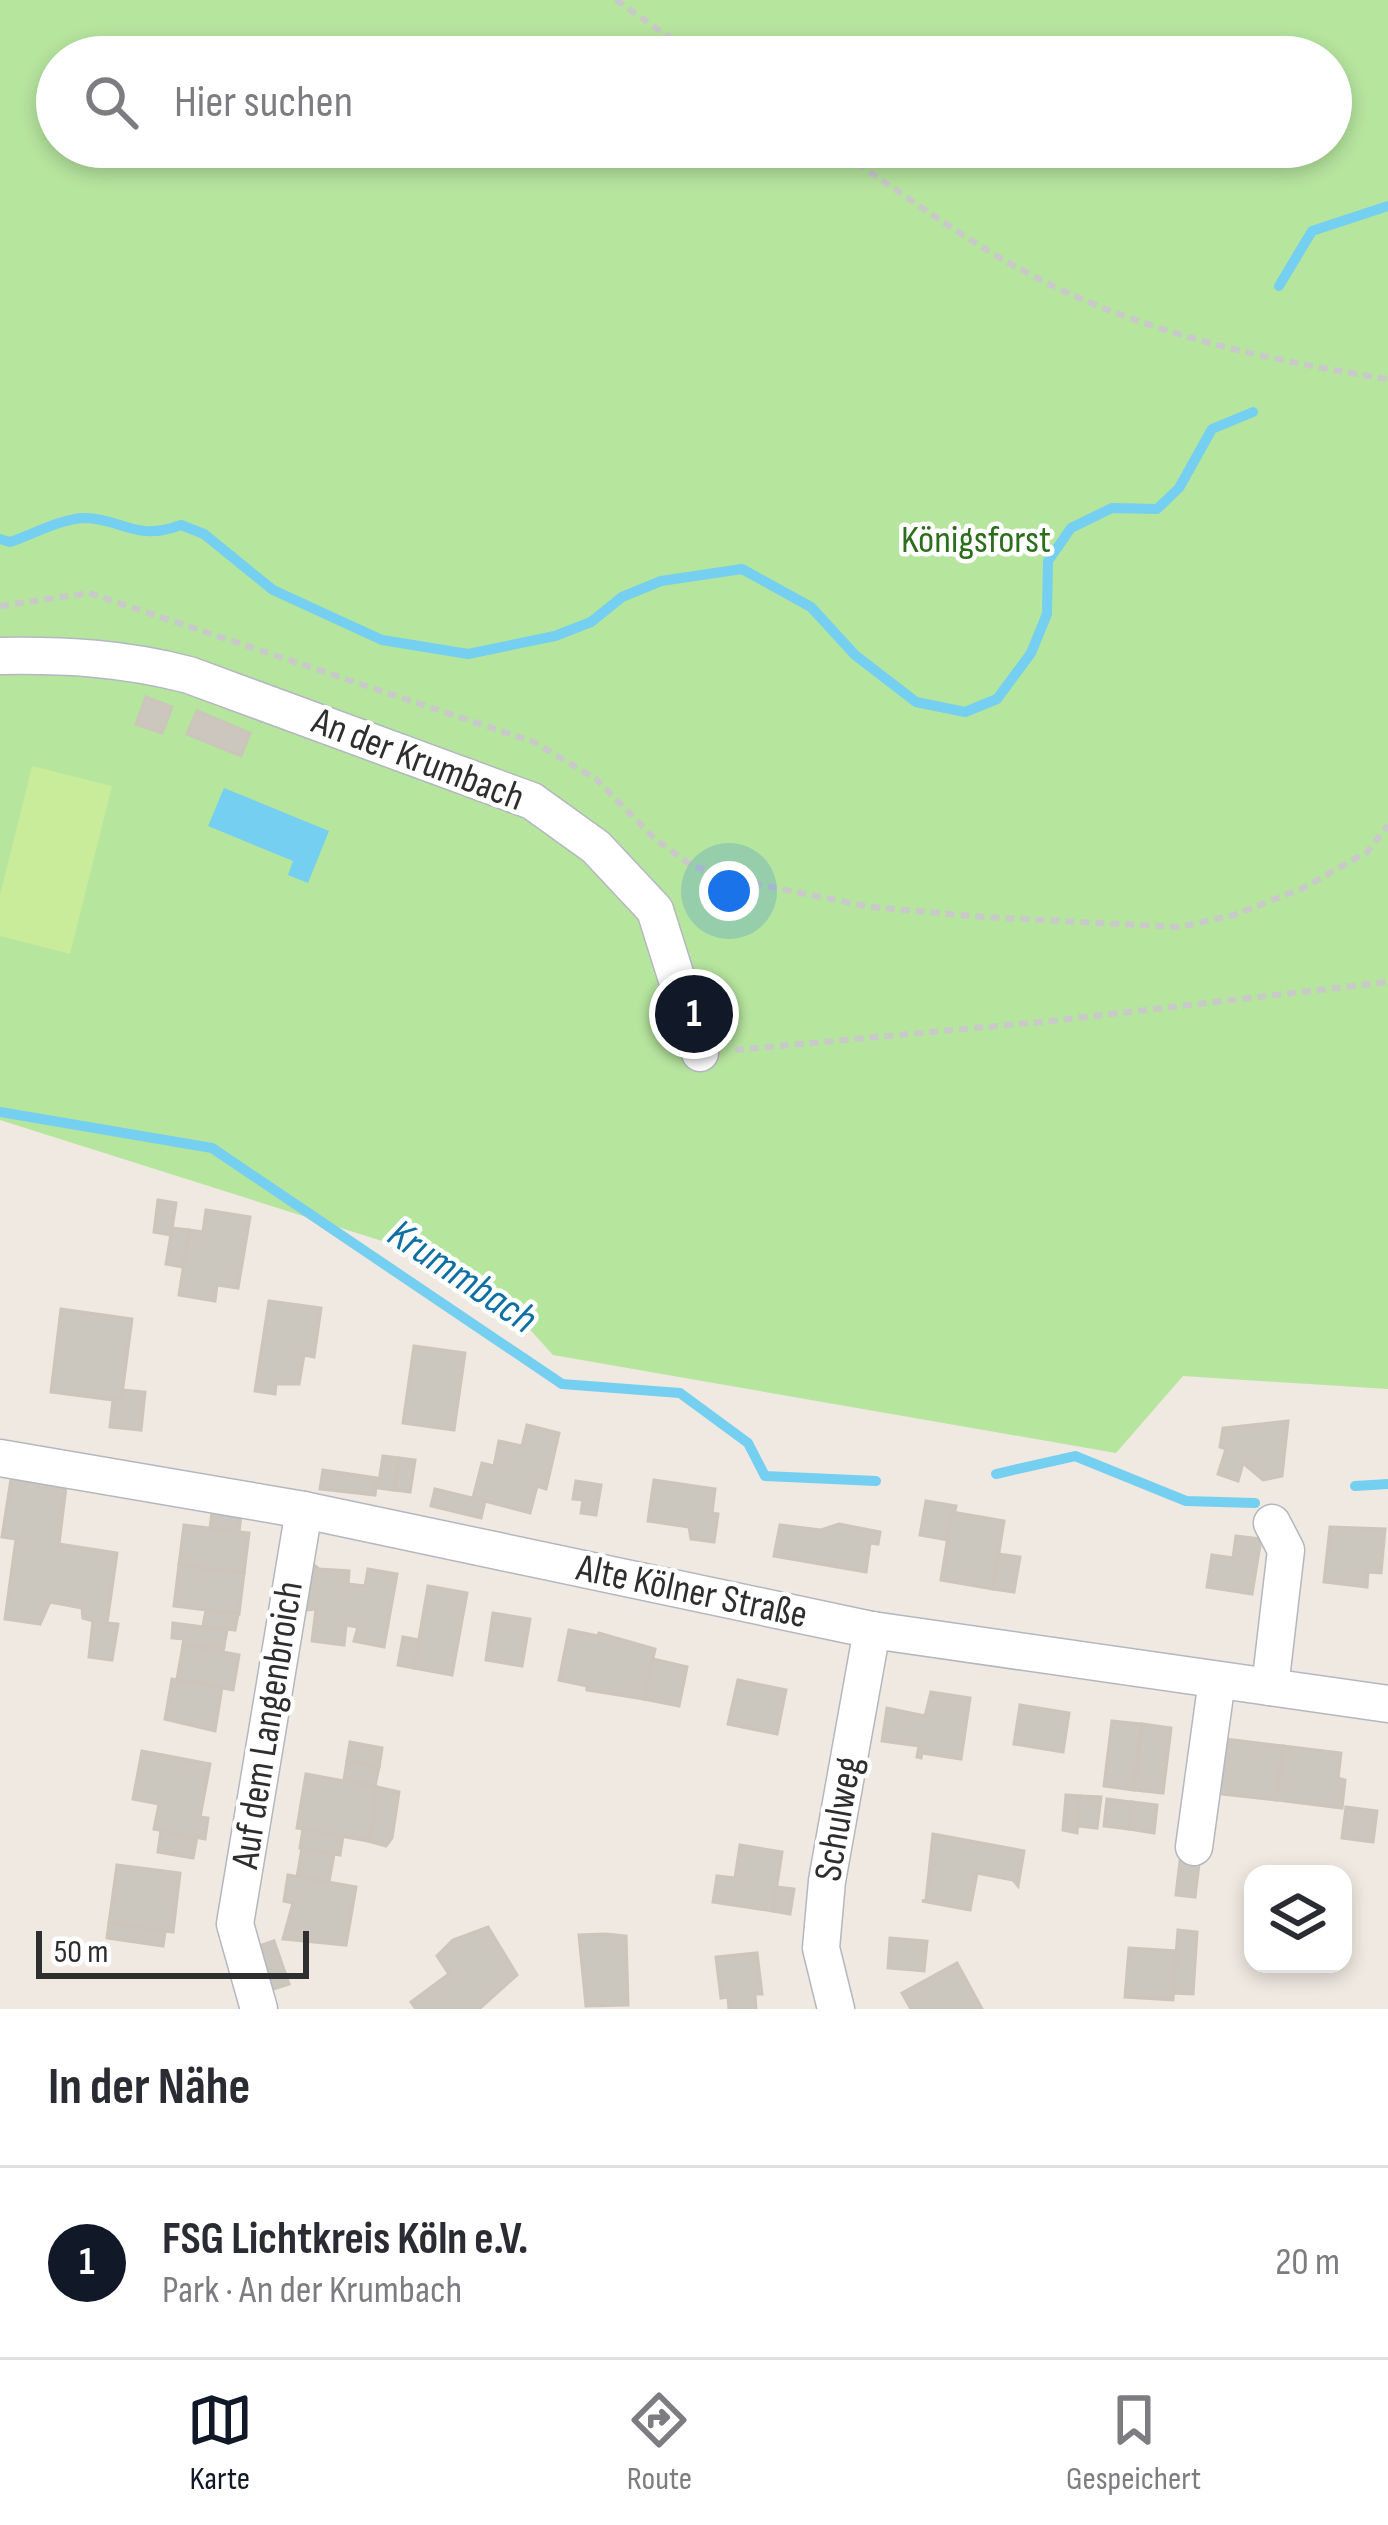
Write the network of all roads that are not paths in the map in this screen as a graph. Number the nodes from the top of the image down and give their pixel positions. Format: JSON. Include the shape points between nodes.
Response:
{"nodes":[{"id":1,"x":0,"y":656,"type":"edge"},
{"id":2,"x":700,"y":1053,"type":"road end"},
{"id":3,"x":0,"y":1458,"type":"edge"},
{"id":4,"x":304,"y":1510,"type":"junction"},
{"id":5,"x":1272,"y":1523,"type":"dead end"},
{"id":6,"x":872,"y":1630,"type":"junction"},
{"id":7,"x":1216,"y":1680,"type":"junction"},
{"id":8,"x":1270,"y":1688,"type":"junction"},
{"id":9,"x":1388,"y":1704,"type":"edge"},
{"id":10,"x":1194,"y":1847,"type":"dead end"},
{"id":11,"x":259,"y":2009,"type":"edge"},
{"id":12,"x":836,"y":2009,"type":"edge"}],
"edges":[{"from":1,"to":2,"type":"street","name":"An der Krumbach","via":[[137,661],[532,801],[596,847],[655,910]]},
{"from":3,"to":4,"type":"street","name":"Alte Kölner Straße"},
{"from":4,"to":6,"type":"street","name":"Alte Kölner Straße"},
{"from":4,"to":11,"type":"street","name":"Auf dem Langenbroich","via":[[235,1924]]},
{"from":5,"to":8,"type":"street","via":[[1286,1550]]},
{"from":6,"to":7,"type":"street","name":"Alte Kölner Straße"},
{"from":6,"to":12,"type":"street","name":"Schulweg","via":[[826,1881],[821,1948]]},
{"from":7,"to":8,"type":"street","name":"Alte Kölner Straße"},
{"from":7,"to":10,"type":"street"},
{"from":8,"to":9,"type":"street","name":"Alte Kölner Straße"}]}
